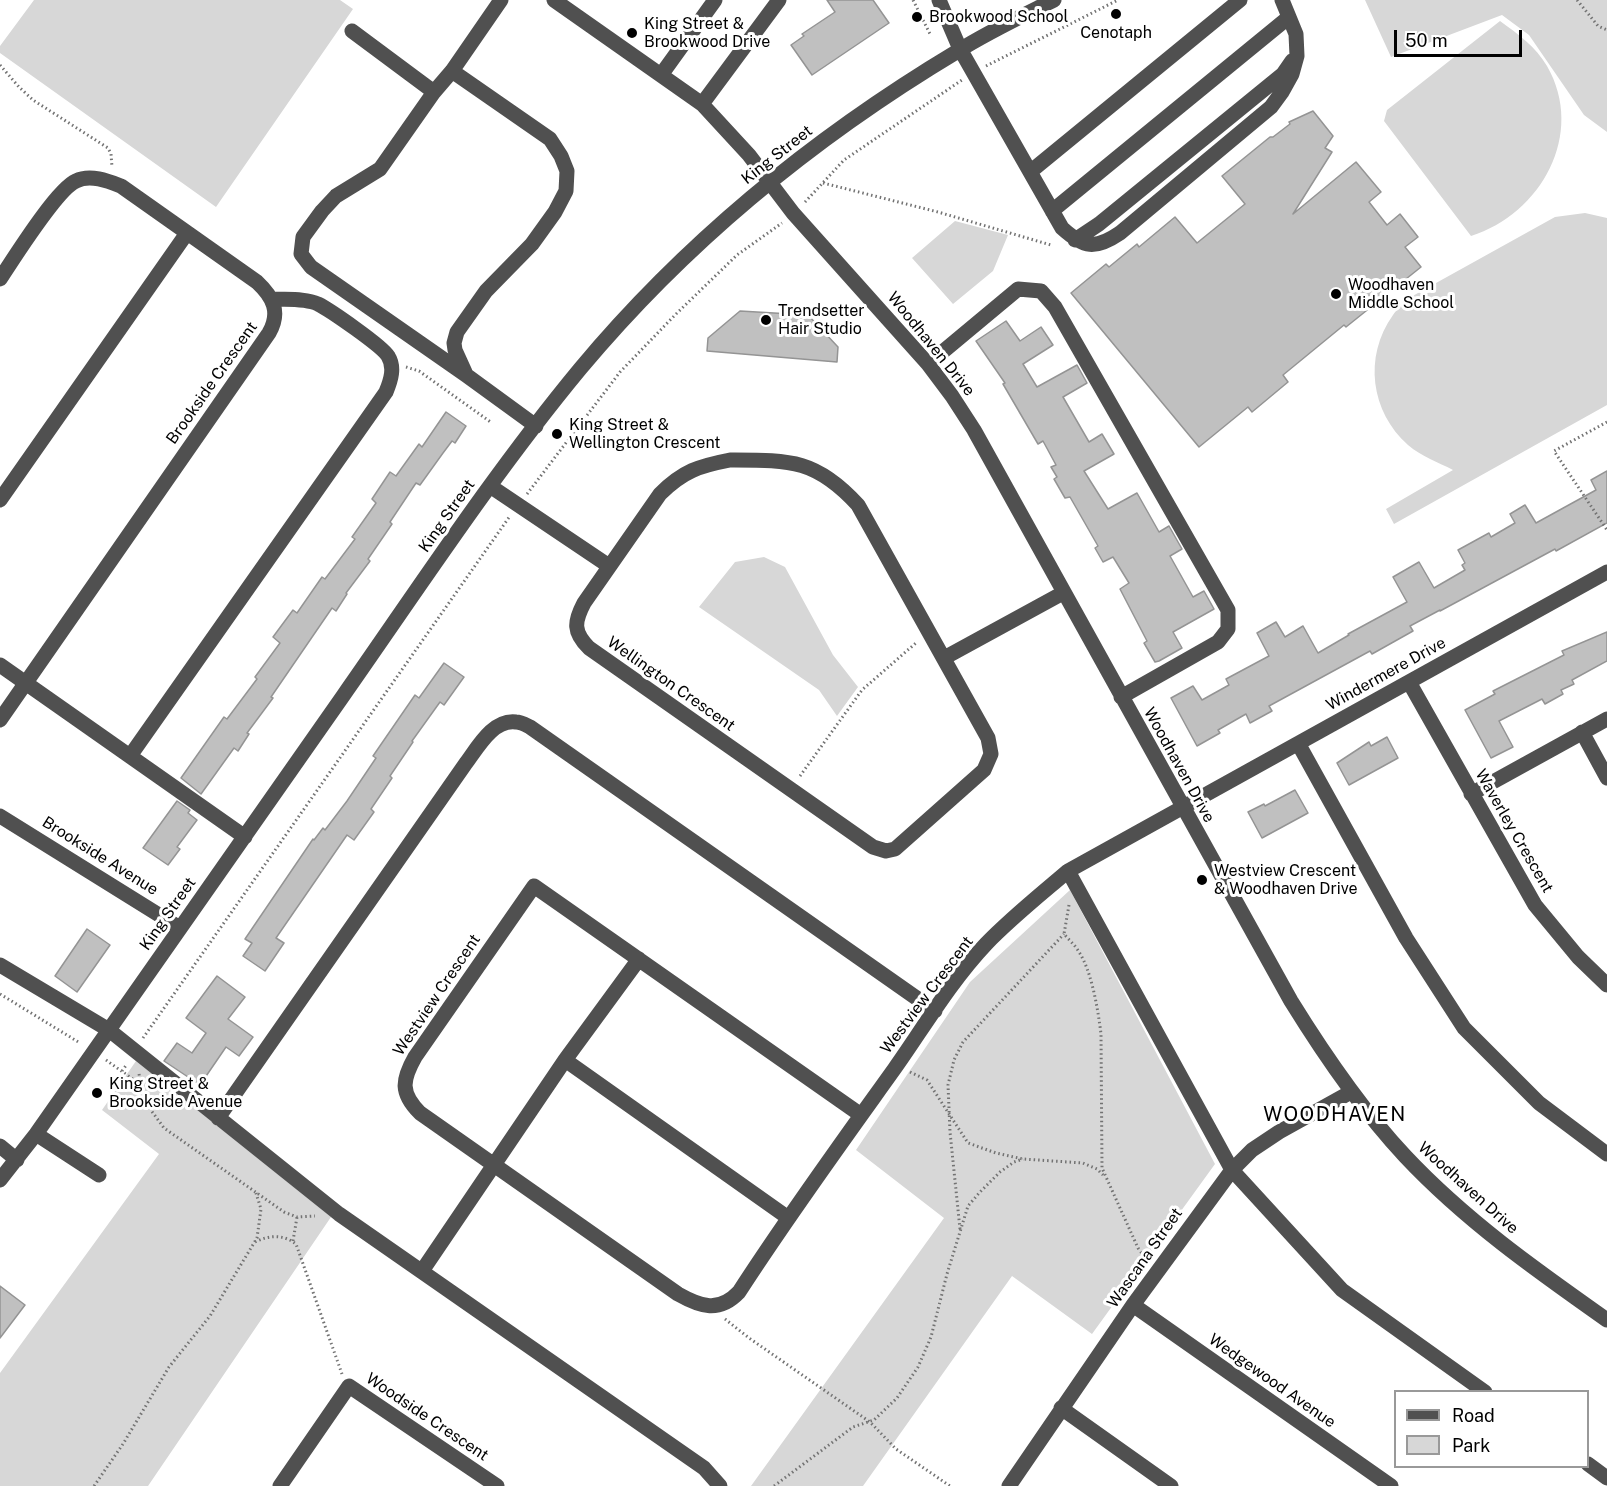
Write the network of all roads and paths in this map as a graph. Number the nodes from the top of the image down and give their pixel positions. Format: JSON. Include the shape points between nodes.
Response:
{"nodes":[{"id":1,"x":501,"y":0,"type":"edge"},
{"id":2,"x":555,"y":0,"type":"edge"},
{"id":3,"x":715,"y":0,"type":"edge"},
{"id":4,"x":779,"y":0,"type":"edge"},
{"id":5,"x":913,"y":0,"type":"edge"},
{"id":6,"x":939,"y":0,"type":"edge"},
{"id":7,"x":1054,"y":0,"type":"edge"},
{"id":8,"x":1118,"y":0,"type":"edge"},
{"id":9,"x":1240,"y":0,"type":"edge"},
{"id":10,"x":1282,"y":0,"type":"edge"},
{"id":11,"x":1577,"y":0,"type":"edge"},
{"id":12,"x":1289,"y":17,"type":"junction"},
{"id":13,"x":1607,"y":30,"type":"edge"},
{"id":14,"x":352,"y":32,"type":"dead end"},
{"id":15,"x":931,"y":36,"type":"dead end"},
{"id":16,"x":960,"y":49,"type":"junction"},
{"id":17,"x":0,"y":65,"type":"edge"},
{"id":18,"x":452,"y":71,"type":"junction"},
{"id":19,"x":973,"y":73,"type":"junction"},
{"id":20,"x":661,"y":75,"type":"junction"},
{"id":21,"x":434,"y":92,"type":"junction"},
{"id":22,"x":702,"y":104,"type":"junction"},
{"id":23,"x":1030,"y":172,"type":"junction"},
{"id":24,"x":110,"y":182,"type":"junction"},
{"id":25,"x":770,"y":182,"type":"junction"},
{"id":26,"x":823,"y":183,"type":"junction"},
{"id":27,"x":1052,"y":211,"type":"junction"},
{"id":28,"x":793,"y":213,"type":"junction"},
{"id":29,"x":187,"y":233,"type":"junction"},
{"id":30,"x":1051,"y":245,"type":"dead end"},
{"id":31,"x":0,"y":279,"type":"edge"},
{"id":32,"x":272,"y":299,"type":"junction"},
{"id":33,"x":457,"y":332,"type":"junction"},
{"id":34,"x":416,"y":341,"type":"junction"},
{"id":35,"x":928,"y":364,"type":"junction"},
{"id":36,"x":392,"y":368,"type":"junction"},
{"id":37,"x":466,"y":375,"type":"junction"},
{"id":38,"x":1607,"y":422,"type":"edge"},
{"id":39,"x":492,"y":423,"type":"dead end"},
{"id":40,"x":536,"y":426,"type":"junction"},
{"id":41,"x":490,"y":486,"type":"junction"},
{"id":42,"x":0,"y":500,"type":"edge"},
{"id":43,"x":519,"y":504,"type":"junction"},
{"id":44,"x":1607,"y":530,"type":"edge"},
{"id":45,"x":609,"y":566,"type":"junction"},
{"id":46,"x":1607,"y":572,"type":"edge"},
{"id":47,"x":1063,"y":593,"type":"junction"},
{"id":48,"x":929,"y":631,"type":"junction"},
{"id":49,"x":944,"y":658,"type":"junction"},
{"id":50,"x":0,"y":665,"type":"edge"},
{"id":51,"x":1409,"y":682,"type":"junction"},
{"id":52,"x":26,"y":683,"type":"junction"},
{"id":53,"x":1121,"y":697,"type":"junction"},
{"id":54,"x":1607,"y":719,"type":"edge"},
{"id":55,"x":0,"y":720,"type":"edge"},
{"id":56,"x":1582,"y":732,"type":"junction"},
{"id":57,"x":1299,"y":744,"type":"junction"},
{"id":58,"x":130,"y":756,"type":"junction"},
{"id":59,"x":1607,"y":778,"type":"edge"},
{"id":60,"x":791,"y":789,"type":"junction"},
{"id":61,"x":1471,"y":794,"type":"junction"},
{"id":62,"x":1182,"y":808,"type":"junction"},
{"id":63,"x":0,"y":816,"type":"edge"},
{"id":64,"x":244,"y":837,"type":"junction"},
{"id":65,"x":1068,"y":872,"type":"junction"},
{"id":66,"x":1070,"y":898,"type":"dead end"},
{"id":67,"x":180,"y":928,"type":"junction"},
{"id":68,"x":1064,"y":934,"type":"junction"},
{"id":69,"x":639,"y":959,"type":"junction"},
{"id":70,"x":0,"y":965,"type":"edge"},
{"id":71,"x":1607,"y":985,"type":"edge"},
{"id":72,"x":0,"y":994,"type":"edge"},
{"id":73,"x":935,"y":1011,"type":"junction"},
{"id":74,"x":109,"y":1030,"type":"junction"},
{"id":75,"x":93,"y":1052,"type":"junction"},
{"id":76,"x":135,"y":1052,"type":"junction"},
{"id":77,"x":566,"y":1060,"type":"junction"},
{"id":78,"x":895,"y":1068,"type":"junction"},
{"id":79,"x":122,"y":1071,"type":"junction"},
{"id":80,"x":141,"y":1089,"type":"dead end"},
{"id":81,"x":1351,"y":1092,"type":"junction"},
{"id":82,"x":861,"y":1115,"type":"junction"},
{"id":83,"x":949,"y":1115,"type":"junction"},
{"id":84,"x":218,"y":1118,"type":"junction"},
{"id":85,"x":36,"y":1134,"type":"junction"},
{"id":86,"x":0,"y":1146,"type":"edge"},
{"id":87,"x":1607,"y":1154,"type":"edge"},
{"id":88,"x":1023,"y":1159,"type":"junction"},
{"id":89,"x":17,"y":1160,"type":"junction"},
{"id":90,"x":494,"y":1165,"type":"junction"},
{"id":91,"x":1232,"y":1170,"type":"junction"},
{"id":92,"x":99,"y":1175,"type":"dead end"},
{"id":93,"x":1105,"y":1176,"type":"junction"},
{"id":94,"x":0,"y":1180,"type":"edge"},
{"id":95,"x":255,"y":1192,"type":"dead end"},
{"id":96,"x":297,"y":1217,"type":"dead end"},
{"id":97,"x":787,"y":1217,"type":"junction"},
{"id":98,"x":960,"y":1231,"type":"junction"},
{"id":99,"x":293,"y":1241,"type":"junction"},
{"id":100,"x":254,"y":1243,"type":"junction"},
{"id":101,"x":422,"y":1270,"type":"junction"},
{"id":102,"x":1157,"y":1272,"type":"junction"},
{"id":103,"x":1133,"y":1305,"type":"junction"},
{"id":104,"x":709,"y":1306,"type":"junction"},
{"id":105,"x":1607,"y":1320,"type":"edge"},
{"id":106,"x":349,"y":1386,"type":"junction"},
{"id":107,"x":1482,"y":1390,"type":"edge"},
{"id":108,"x":1061,"y":1408,"type":"junction"},
{"id":109,"x":870,"y":1422,"type":"junction"},
{"id":110,"x":1589,"y":1465,"type":"edge"},
{"id":111,"x":1607,"y":1478,"type":"edge"},
{"id":112,"x":94,"y":1486,"type":"edge"},
{"id":113,"x":280,"y":1486,"type":"edge"},
{"id":114,"x":497,"y":1486,"type":"edge"},
{"id":115,"x":720,"y":1486,"type":"edge"},
{"id":116,"x":774,"y":1486,"type":"edge"},
{"id":117,"x":950,"y":1486,"type":"edge"},
{"id":118,"x":1009,"y":1486,"type":"edge"},
{"id":119,"x":1171,"y":1486,"type":"edge"},
{"id":120,"x":1391,"y":1486,"type":"edge"}],
"edges":[{"from":1,"to":18,"type":"street"},
{"from":2,"to":20,"type":"street","name":"Woodhaven Drive"},
{"from":3,"to":20,"type":"street"},
{"from":4,"to":22,"type":"street"},
{"from":5,"to":15,"type":"path"},
{"from":6,"to":16,"type":"street"},
{"from":7,"to":16,"type":"street","name":"King Street"},
{"from":8,"to":19,"type":"path"},
{"from":9,"to":23,"type":"street"},
{"from":10,"to":12,"type":"street"},
{"from":11,"to":13,"type":"path","via":[[1598,26]]},
{"from":12,"to":27,"type":"street"},
{"from":12,"to":27,"type":"street","via":[[1296,33],[1297,56],[1282,74],[1100,224],[1075,240]]},
{"from":14,"to":21,"type":"street"},
{"from":16,"to":19,"type":"street"},
{"from":16,"to":25,"type":"street","name":"King Street","via":[[860,115]]},
{"from":17,"to":24,"type":"path","via":[[33,100],[108,148],[113,162]]},
{"from":18,"to":21,"type":"street"},
{"from":18,"to":33,"type":"street","via":[[550,139],[567,171],[566,191],[555,212],[532,244],[486,291]]},
{"from":19,"to":23,"type":"street"},
{"from":19,"to":26,"type":"path","via":[[844,160]]},
{"from":20,"to":22,"type":"street","name":"Woodhaven Drive"},
{"from":21,"to":34,"type":"street","via":[[380,169],[336,196],[301,244],[301,254],[311,267]]},
{"from":22,"to":25,"type":"street","name":"Woodhaven Drive"},
{"from":23,"to":27,"type":"street"},
{"from":24,"to":29,"type":"street"},
{"from":24,"to":31,"type":"street","via":[[84,178],[68,186]]},
{"from":25,"to":28,"type":"street","name":"Woodhaven Drive"},
{"from":25,"to":40,"type":"street","name":"King Street","via":[[694,249],[623,321]]},
{"from":26,"to":28,"type":"path"},
{"from":26,"to":30,"type":"path"},
{"from":28,"to":35,"type":"street","name":"Woodhaven Drive"},
{"from":28,"to":43,"type":"path","via":[[737,255],[620,372]]},
{"from":29,"to":32,"type":"street","via":[[257,282]]},
{"from":29,"to":42,"type":"street"},
{"from":32,"to":36,"type":"street","via":[[316,303],[379,345]]},
{"from":32,"to":52,"type":"street","name":"Brookside Crescent","via":[[276,316],[269,333]]},
{"from":33,"to":34,"type":"street","via":[[438,343]]},
{"from":33,"to":37,"type":"street","via":[[455,350]]},
{"from":34,"to":37,"type":"street"},
{"from":35,"to":47,"type":"street","name":"Woodhaven Drive","via":[[974,430]]},
{"from":35,"to":53,"type":"street","via":[[1018,289],[1041,291],[1055,307],[1228,610],[1228,629],[1218,642]]},
{"from":36,"to":39,"type":"path","via":[[419,371]]},
{"from":36,"to":58,"type":"street","via":[[386,392]]},
{"from":37,"to":40,"type":"street"},
{"from":38,"to":44,"type":"path","via":[[1554,451]]},
{"from":40,"to":41,"type":"street","name":"King Street"},
{"from":41,"to":43,"type":"street"},
{"from":41,"to":64,"type":"street","name":"King Street"},
{"from":43,"to":45,"type":"street"},
{"from":43,"to":76,"type":"path"},
{"from":45,"to":48,"type":"street","name":"Wellington Crescent","via":[[660,494],[684,473],[730,460],[800,464],[825,475],[858,505]]},
{"from":45,"to":60,"type":"street","name":"Wellington Crescent","via":[[578,615],[576,628],[583,642]]},
{"from":46,"to":51,"type":"street","name":"Windermere Drive"},
{"from":47,"to":49,"type":"street"},
{"from":47,"to":53,"type":"street","name":"Woodhaven Drive"},
{"from":48,"to":49,"type":"street","name":"Wellington Crescent"},
{"from":48,"to":60,"type":"path","via":[[862,690]]},
{"from":49,"to":60,"type":"street","name":"Wellington Crescent","via":[[988,738],[991,754],[984,770],[901,844],[886,851],[873,847]]},
{"from":50,"to":52,"type":"street"},
{"from":51,"to":57,"type":"street","name":"Windermere Drive"},
{"from":51,"to":61,"type":"street","name":"Waverley Crescent"},
{"from":52,"to":55,"type":"street","name":"Brookside Crescent"},
{"from":52,"to":58,"type":"street"},
{"from":53,"to":62,"type":"street","name":"Woodhaven Drive"},
{"from":54,"to":56,"type":"street"},
{"from":56,"to":59,"type":"street"},
{"from":56,"to":61,"type":"street"},
{"from":57,"to":62,"type":"street","name":"Windermere Drive"},
{"from":57,"to":87,"type":"street","via":[[1406,939],[1464,1028],[1539,1102]]},
{"from":58,"to":64,"type":"street"},
{"from":61,"to":71,"type":"street","name":"Waverley Crescent","via":[[1535,905]]},
{"from":62,"to":65,"type":"street","name":"Westview Crescent"},
{"from":62,"to":81,"type":"street","name":"Woodhaven Drive","via":[[1291,1002]]},
{"from":63,"to":67,"type":"street","name":"Brookside Avenue"},
{"from":64,"to":67,"type":"street","name":"King Street"},
{"from":65,"to":73,"type":"street","name":"Westview Crescent","via":[[987,943]]},
{"from":65,"to":91,"type":"street"},
{"from":66,"to":68,"type":"path"},
{"from":67,"to":74,"type":"street","name":"King Street"},
{"from":68,"to":83,"type":"path","via":[[957,1052],[948,1085]]},
{"from":68,"to":93,"type":"path","via":[[1087,968],[1099,1015],[1101,1157]]},
{"from":69,"to":77,"type":"street"},
{"from":69,"to":82,"type":"street","name":"Westview Crescent"},
{"from":69,"to":90,"type":"street","name":"Westview Crescent","via":[[534,886],[415,1057],[404,1085],[410,1102],[420,1113]]},
{"from":70,"to":74,"type":"street"},
{"from":72,"to":75,"type":"path"},
{"from":73,"to":78,"type":"street","name":"Westview Crescent"},
{"from":73,"to":84,"type":"street","via":[[530,727],[502,723],[488,734],[466,763]]},
{"from":74,"to":75,"type":"street","name":"King Street"},
{"from":74,"to":76,"type":"street"},
{"from":75,"to":79,"type":"path"},
{"from":75,"to":85,"type":"street","name":"King Street"},
{"from":76,"to":79,"type":"path"},
{"from":76,"to":84,"type":"street"},
{"from":77,"to":90,"type":"street"},
{"from":77,"to":97,"type":"street"},
{"from":78,"to":82,"type":"street","name":"Westview Crescent"},
{"from":78,"to":83,"type":"path","via":[[927,1080]]},
{"from":79,"to":80,"type":"path"},
{"from":81,"to":91,"type":"street","name":"Wascana Street","via":[[1279,1132]]},
{"from":81,"to":105,"type":"street","name":"Woodhaven Drive","via":[[1405,1156],[1498,1242]]},
{"from":82,"to":97,"type":"street","name":"Westview Crescent"},
{"from":83,"to":88,"type":"path","via":[[968,1143]]},
{"from":83,"to":98,"type":"path"},
{"from":84,"to":101,"type":"street","via":[[339,1214]]},
{"from":85,"to":89,"type":"street","name":"King Street"},
{"from":85,"to":92,"type":"street"},
{"from":86,"to":89,"type":"street"},
{"from":88,"to":93,"type":"path","via":[[1083,1163]]},
{"from":88,"to":98,"type":"path","via":[[1009,1165],[974,1198]]},
{"from":89,"to":94,"type":"street","name":"King Street"},
{"from":90,"to":101,"type":"street"},
{"from":90,"to":104,"type":"street","name":"Westview Crescent","via":[[678,1294]]},
{"from":91,"to":102,"type":"street","name":"Wascana Street"},
{"from":91,"to":107,"type":"street","via":[[1342,1290]]},
{"from":93,"to":102,"type":"path","via":[[1137,1248]]},
{"from":95,"to":100,"type":"path","via":[[261,1221]]},
{"from":96,"to":99,"type":"path"},
{"from":97,"to":104,"type":"street","name":"Westview Crescent","via":[[739,1292],[721,1305]]},
{"from":98,"to":109,"type":"path","via":[[925,1352],[897,1398]]},
{"from":99,"to":100,"type":"path","via":[[273,1236]]},
{"from":99,"to":106,"type":"path","via":[[301,1253],[338,1368]]},
{"from":100,"to":112,"type":"path","via":[[210,1316],[156,1387]]},
{"from":101,"to":115,"type":"street","via":[[704,1468]]},
{"from":102,"to":103,"type":"street","name":"Wascana Street"},
{"from":103,"to":108,"type":"street","name":"Wascana Street"},
{"from":103,"to":120,"type":"street","name":"Wedgewood Avenue"},
{"from":104,"to":109,"type":"path"},
{"from":106,"to":113,"type":"street","name":"Woodside Crescent"},
{"from":106,"to":114,"type":"street","name":"Woodside Crescent"},
{"from":108,"to":118,"type":"street","name":"Wascana Street"},
{"from":108,"to":119,"type":"street"},
{"from":109,"to":116,"type":"path","via":[[849,1430]]},
{"from":109,"to":117,"type":"path","via":[[903,1455]]},
{"from":110,"to":111,"type":"street"}]}
